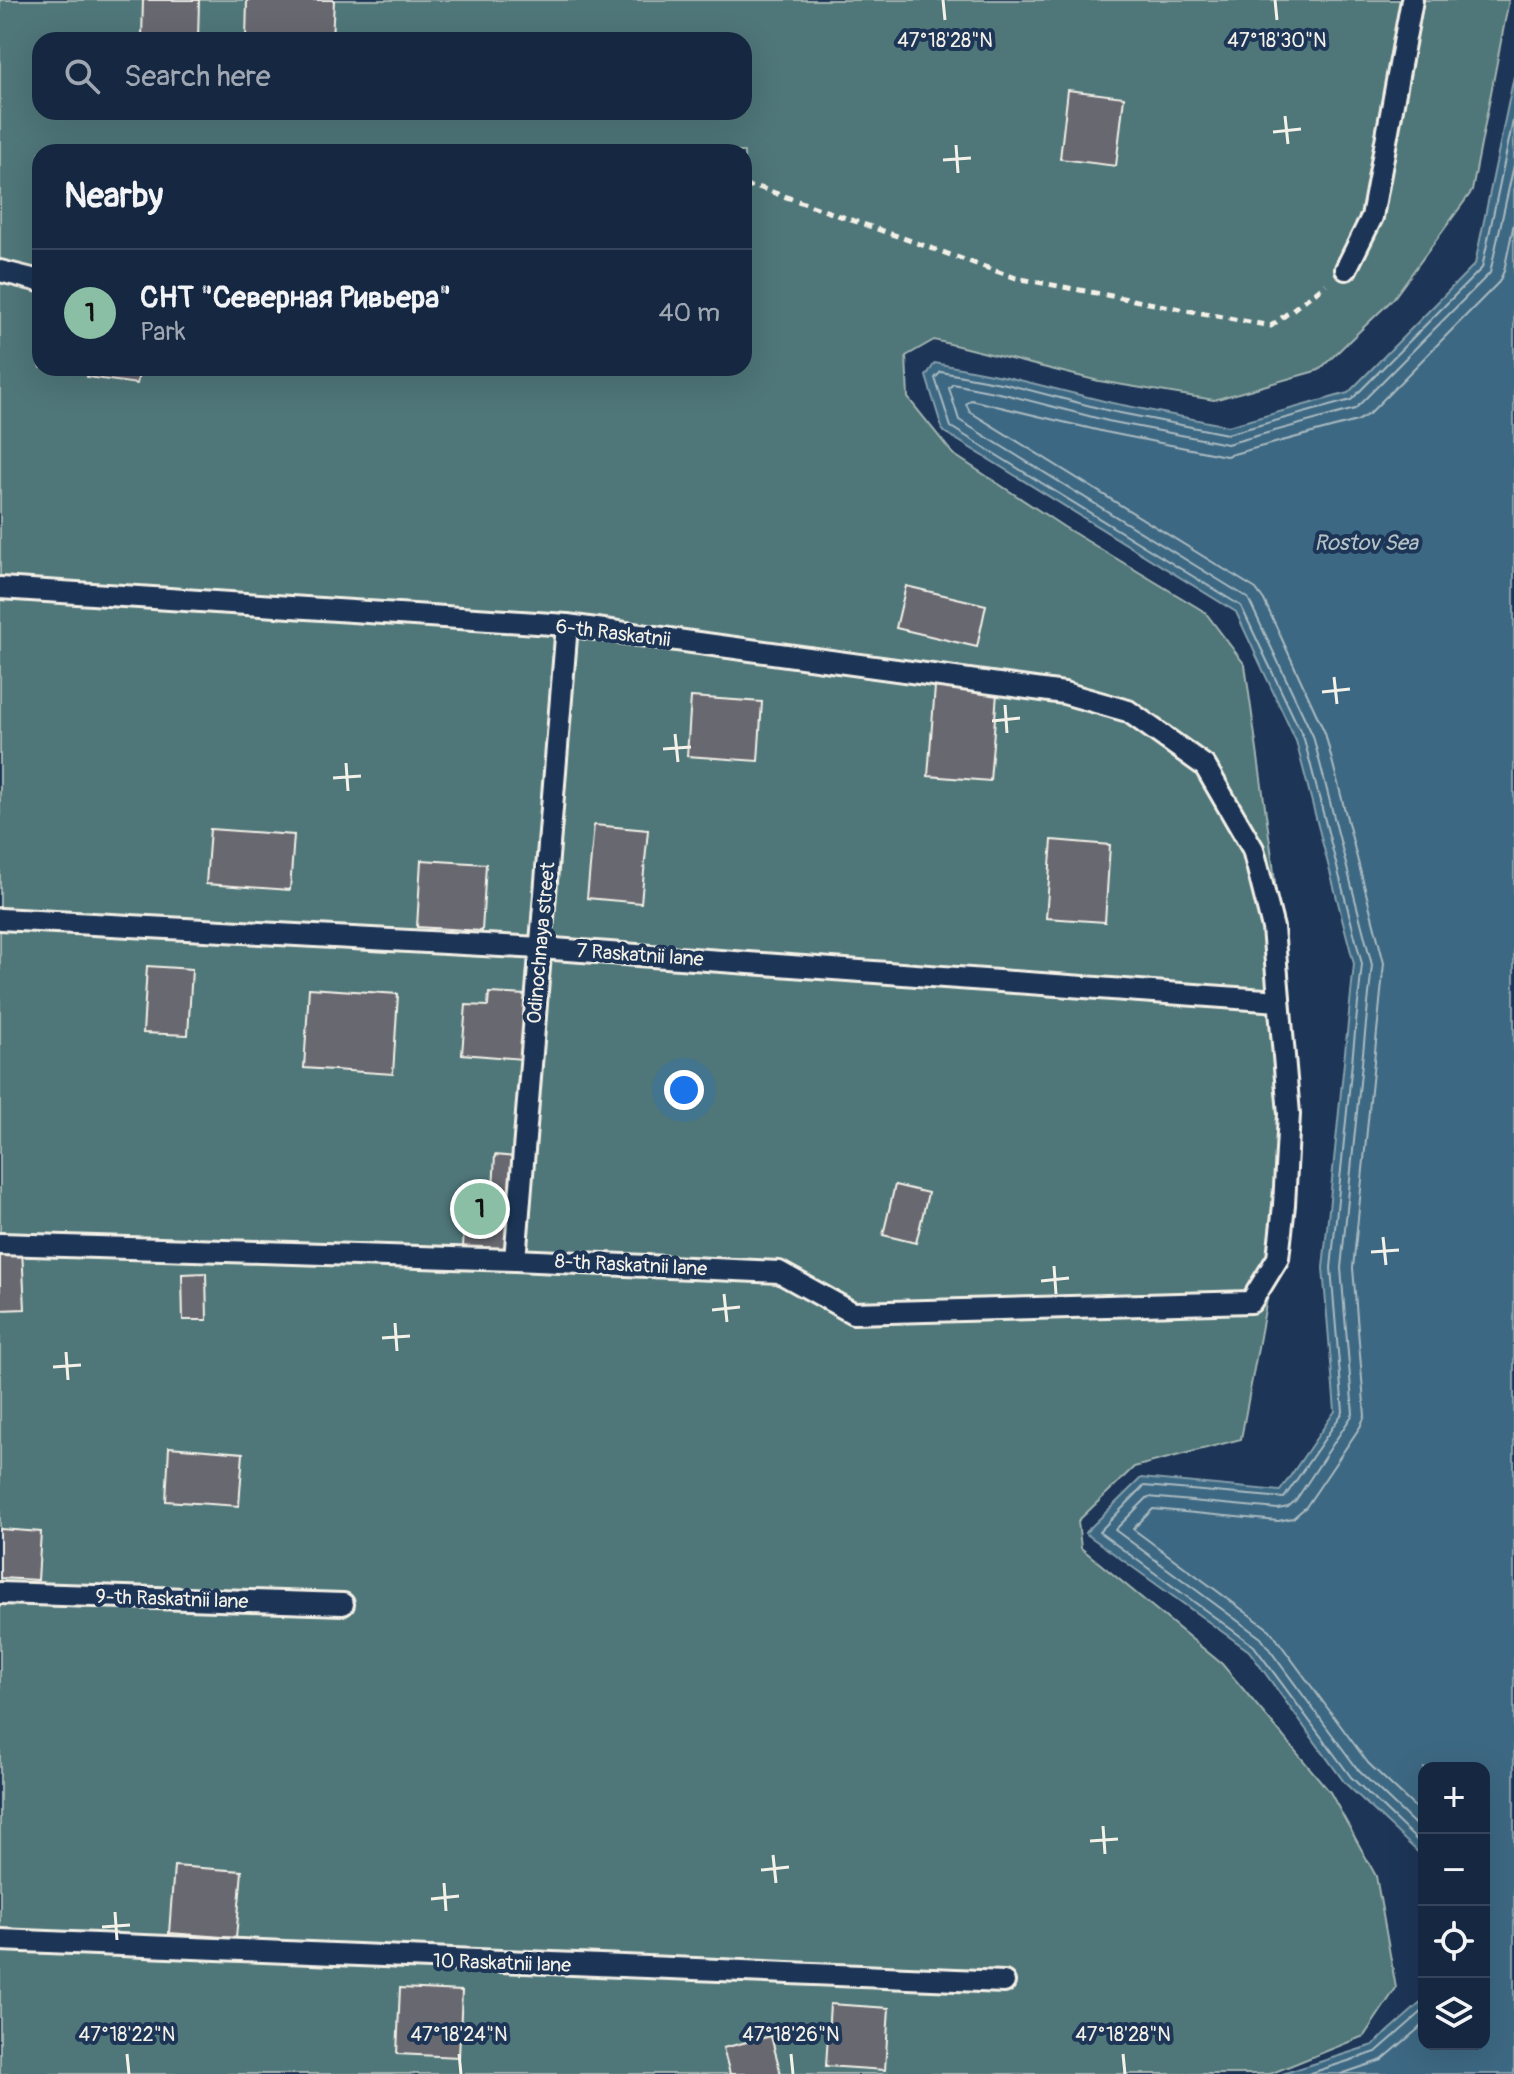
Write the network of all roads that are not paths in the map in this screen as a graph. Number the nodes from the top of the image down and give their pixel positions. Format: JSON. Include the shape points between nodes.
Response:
{"nodes":[{"id":1,"x":1412,"y":0,"type":"edge"},
{"id":2,"x":1346,"y":269,"type":"road end"},
{"id":3,"x":0,"y":271,"type":"edge"},
{"id":4,"x":32,"y":279,"type":"edge"},
{"id":5,"x":0,"y":588,"type":"edge"},
{"id":6,"x":567,"y":625,"type":"junction"},
{"id":7,"x":0,"y":919,"type":"edge"},
{"id":8,"x":540,"y":948,"type":"junction"},
{"id":9,"x":1279,"y":1001,"type":"junction"},
{"id":10,"x":0,"y":1244,"type":"edge"},
{"id":11,"x":515,"y":1260,"type":"junction"},
{"id":12,"x":0,"y":1593,"type":"edge"},
{"id":13,"x":343,"y":1604,"type":"dead end"},
{"id":14,"x":0,"y":1940,"type":"edge"},
{"id":15,"x":1004,"y":1982,"type":"dead end"}],
"edges":[{"from":1,"to":2,"type":"lane","via":[[1372,217]]},
{"from":3,"to":4,"type":"lane"},
{"from":5,"to":6,"type":"lane","name":"6-th Raskatnii"},
{"from":6,"to":8,"type":"lane","name":"Odinochnaya street"},
{"from":6,"to":9,"type":"lane","name":"6-th Raskatnii","via":[[1064,693],[1128,711],[1205,766],[1253,849],[1273,928]]},
{"from":7,"to":8,"type":"lane","name":"7 Raskatnii lane"},
{"from":8,"to":9,"type":"lane","name":"7 Raskatnii lane"},
{"from":8,"to":11,"type":"lane","name":"Odinochnaya street"},
{"from":9,"to":11,"type":"lane","name":"8-th Raskatnii lane","via":[[1289,1114],[1284,1205],[1278,1258],[1251,1302],[853,1313],[779,1272]]},
{"from":10,"to":11,"type":"lane","name":"8-th Raskatnii lane"},
{"from":12,"to":13,"type":"lane","name":"9-th Raskatnii lane"},
{"from":14,"to":15,"type":"lane","name":"10 Raskatnii lane"}]}
